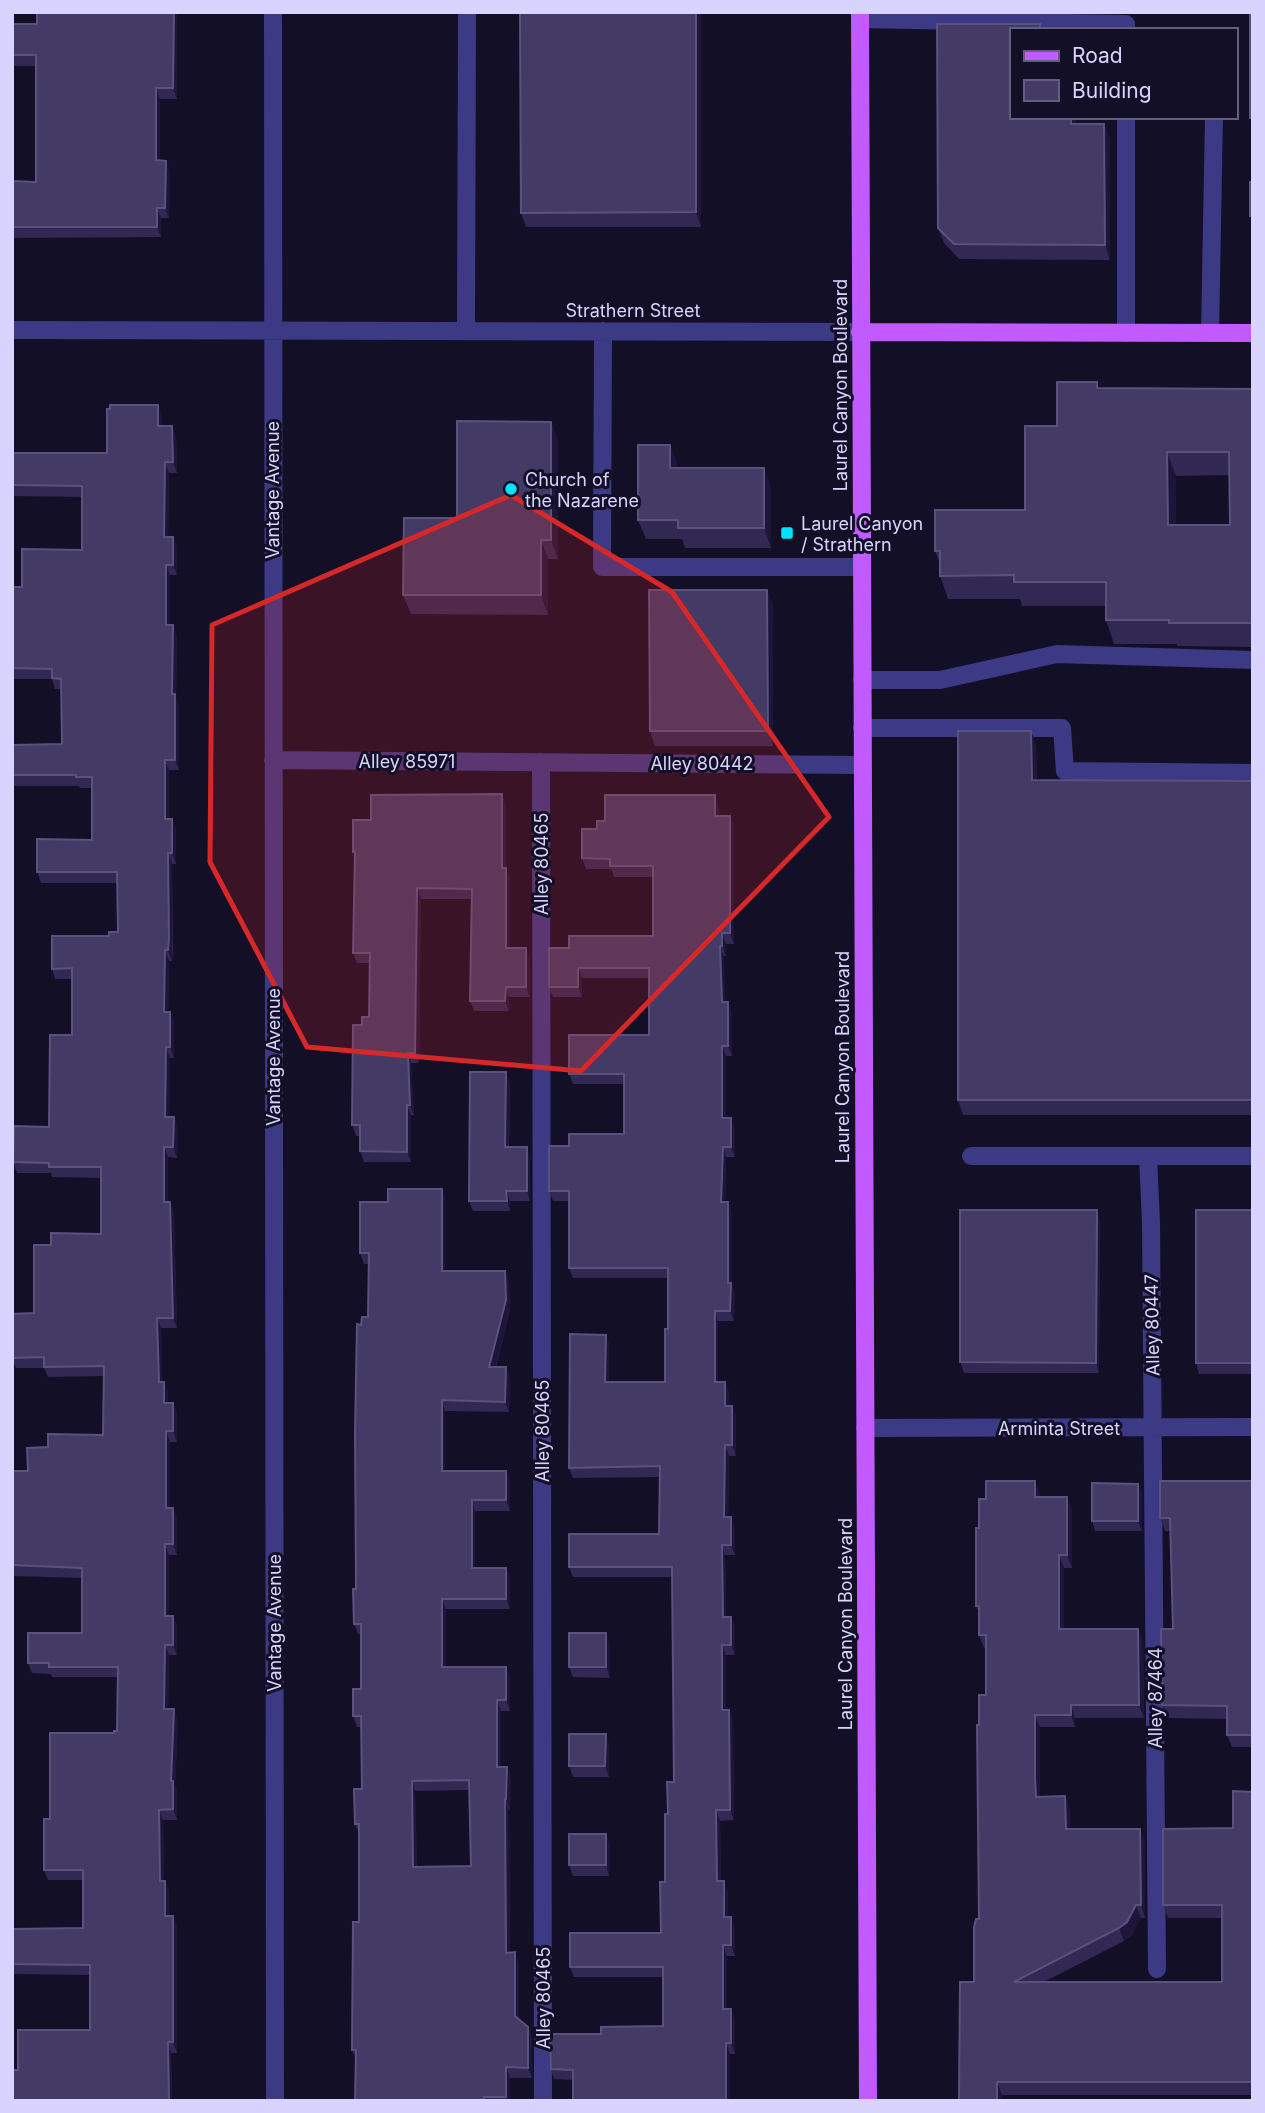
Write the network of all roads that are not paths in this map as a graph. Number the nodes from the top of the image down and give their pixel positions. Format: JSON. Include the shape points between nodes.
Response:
{"nodes":[{"id":1,"x":273,"y":12,"type":"edge"},
{"id":2,"x":467,"y":12,"type":"edge"},
{"id":3,"x":860,"y":16,"type":"edge"},
{"id":4,"x":1126,"y":28,"type":"edge"},
{"id":5,"x":1126,"y":119,"type":"edge"},
{"id":6,"x":1214,"y":119,"type":"edge"},
{"id":7,"x":12,"y":330,"type":"edge"},
{"id":8,"x":272,"y":330,"type":"junction"},
{"id":9,"x":466,"y":331,"type":"junction"},
{"id":10,"x":603,"y":331,"type":"junction"},
{"id":11,"x":860,"y":332,"type":"junction"},
{"id":12,"x":1126,"y":333,"type":"junction"},
{"id":13,"x":1210,"y":333,"type":"junction"},
{"id":14,"x":1253,"y":333,"type":"edge"},
{"id":15,"x":861,"y":567,"type":"junction"},
{"id":16,"x":1253,"y":660,"type":"edge"},
{"id":17,"x":862,"y":680,"type":"junction"},
{"id":18,"x":862,"y":728,"type":"junction"},
{"id":19,"x":273,"y":760,"type":"junction"},
{"id":20,"x":541,"y":762,"type":"junction"},
{"id":21,"x":862,"y":765,"type":"junction"},
{"id":22,"x":1253,"y":773,"type":"edge"},
{"id":23,"x":971,"y":1156,"type":"dead end"},
{"id":24,"x":1148,"y":1156,"type":"junction"},
{"id":25,"x":1253,"y":1156,"type":"edge"},
{"id":26,"x":1253,"y":1427,"type":"edge"},
{"id":27,"x":865,"y":1428,"type":"junction"},
{"id":28,"x":1153,"y":1428,"type":"junction"},
{"id":29,"x":1157,"y":1969,"type":"dead end"},
{"id":30,"x":275,"y":2101,"type":"edge"},
{"id":31,"x":543,"y":2101,"type":"edge"},
{"id":32,"x":868,"y":2101,"type":"edge"}],
"edges":[{"from":1,"to":8,"type":"street","name":"Vantage Avenue"},
{"from":2,"to":9,"type":"street"},
{"from":3,"to":4,"type":"street","via":[[1126,24]]},
{"from":3,"to":11,"type":"main road","name":"Laurel Canyon Boulevard"},
{"from":5,"to":12,"type":"street"},
{"from":6,"to":13,"type":"street"},
{"from":7,"to":8,"type":"street","name":"Strathern Street"},
{"from":8,"to":9,"type":"street","name":"Strathern Street"},
{"from":8,"to":19,"type":"street","name":"Vantage Avenue"},
{"from":9,"to":10,"type":"street","name":"Strathern Street"},
{"from":10,"to":11,"type":"street","name":"Strathern Street"},
{"from":10,"to":15,"type":"street","via":[[602,567]]},
{"from":11,"to":12,"type":"main road","name":"Strathern Street"},
{"from":11,"to":15,"type":"main road","name":"Laurel Canyon Boulevard"},
{"from":12,"to":13,"type":"main road","name":"Strathern Street"},
{"from":13,"to":14,"type":"main road","name":"Strathern Street"},
{"from":15,"to":17,"type":"main road","name":"Laurel Canyon Boulevard"},
{"from":16,"to":17,"type":"street","via":[[1057,654],[940,680]]},
{"from":17,"to":18,"type":"main road","name":"Laurel Canyon Boulevard"},
{"from":18,"to":21,"type":"main road","name":"Laurel Canyon Boulevard"},
{"from":18,"to":22,"type":"street","via":[[1062,728],[1065,771]]},
{"from":19,"to":20,"type":"street","name":"Alley 85971"},
{"from":19,"to":30,"type":"street","name":"Vantage Avenue"},
{"from":20,"to":21,"type":"street","name":"Alley 80442"},
{"from":20,"to":31,"type":"street","name":"Alley 80465"},
{"from":21,"to":27,"type":"main road","name":"Laurel Canyon Boulevard"},
{"from":23,"to":24,"type":"street"},
{"from":24,"to":25,"type":"street"},
{"from":24,"to":28,"type":"street","name":"Alley 80447"},
{"from":26,"to":28,"type":"street","name":"Arminta Street"},
{"from":27,"to":28,"type":"street","name":"Arminta Street"},
{"from":27,"to":32,"type":"main road","name":"Laurel Canyon Boulevard"},
{"from":28,"to":29,"type":"street","name":"Alley 87464"}]}
